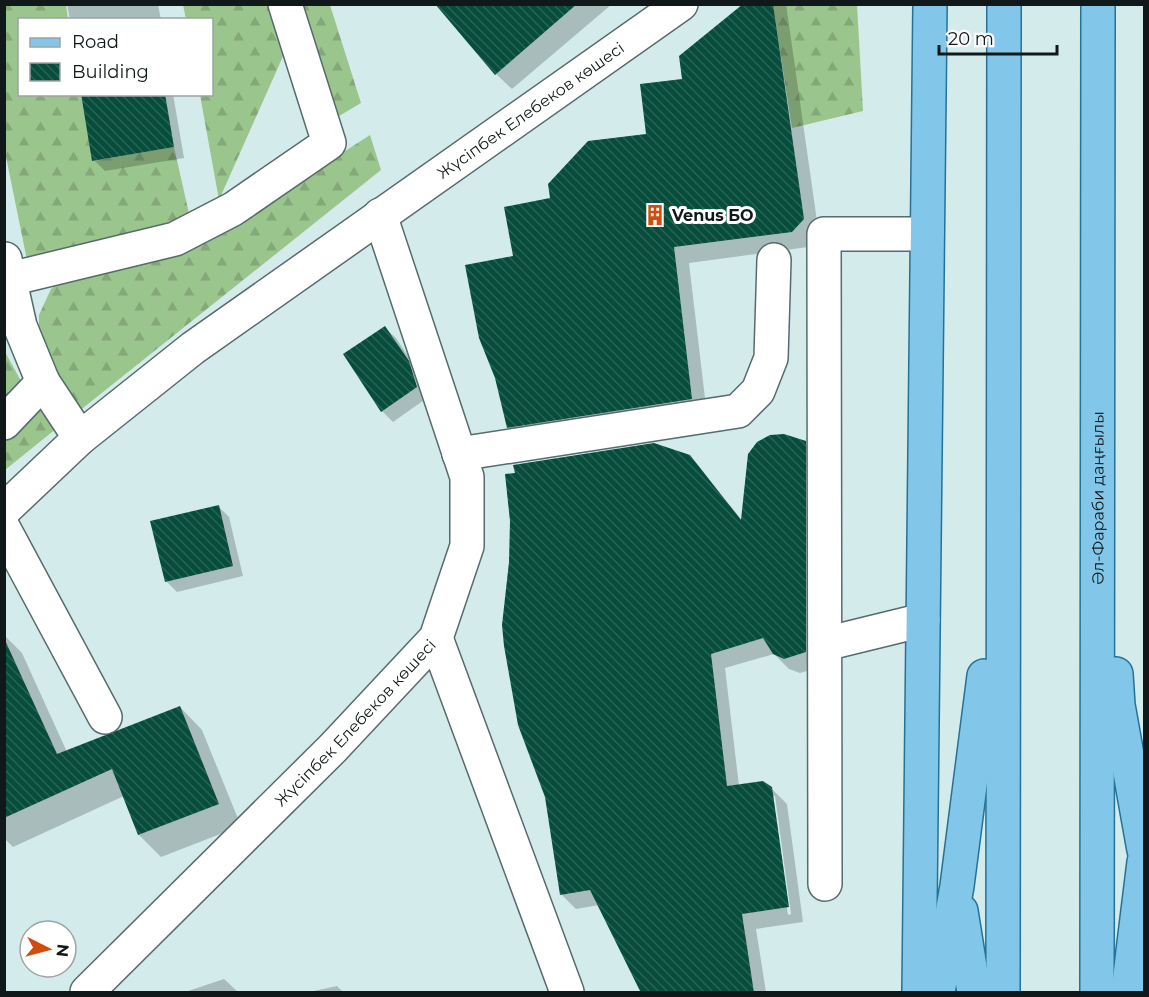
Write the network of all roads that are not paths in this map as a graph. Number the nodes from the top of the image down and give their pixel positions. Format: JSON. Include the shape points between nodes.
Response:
{"nodes":[{"id":1,"x":285,"y":4,"type":"edge"},
{"id":2,"x":681,"y":4,"type":"edge"},
{"id":3,"x":930,"y":4,"type":"edge"},
{"id":4,"x":1004,"y":4,"type":"edge"},
{"id":5,"x":1098,"y":4,"type":"edge"},
{"id":6,"x":380,"y":215,"type":"junction"},
{"id":7,"x":927,"y":234,"type":"junction"},
{"id":8,"x":774,"y":260,"type":"dead end"},
{"id":9,"x":7,"y":268,"type":"edge"},
{"id":10,"x":44,"y":382,"type":"junction"},
{"id":11,"x":1098,"y":403,"type":"junction"},
{"id":12,"x":1003,"y":405,"type":"junction"},
{"id":13,"x":4,"y":423,"type":"edge"},
{"id":14,"x":80,"y":438,"type":"junction"},
{"id":15,"x":459,"y":454,"type":"junction"},
{"id":16,"x":4,"y":510,"type":"edge"},
{"id":17,"x":4,"y":530,"type":"edge"},
{"id":18,"x":923,"y":620,"type":"junction"},
{"id":19,"x":436,"y":638,"type":"junction"},
{"id":20,"x":825,"y":644,"type":"junction"},
{"id":21,"x":105,"y":717,"type":"dead end"},
{"id":22,"x":1144,"y":850,"type":"edge"},
{"id":23,"x":1144,"y":862,"type":"edge"},
{"id":24,"x":825,"y":884,"type":"dead end"},
{"id":25,"x":957,"y":886,"type":"junction"},
{"id":26,"x":87,"y":993,"type":"edge"},
{"id":27,"x":567,"y":993,"type":"edge"},
{"id":28,"x":919,"y":993,"type":"edge"},
{"id":29,"x":938,"y":993,"type":"edge"},
{"id":30,"x":974,"y":993,"type":"edge"},
{"id":31,"x":1003,"y":993,"type":"edge"},
{"id":32,"x":1097,"y":993,"type":"edge"},
{"id":33,"x":1128,"y":993,"type":"edge"}],
"edges":[{"from":1,"to":9,"type":"street","via":[[329,143],[233,209],[175,239]]},
{"from":2,"to":6,"type":"street","name":"Жүсіпбек Елебеков көшесі"},
{"from":3,"to":7,"type":"main road"},
{"from":4,"to":12,"type":"main road"},
{"from":5,"to":11,"type":"main road","name":"Әл-Фараби даңғылы"},
{"from":6,"to":14,"type":"street","name":"Жүсіпбек Елебеков көшесі","via":[[193,348]]},
{"from":6,"to":15,"type":"street","name":"Жүсіпбек Елебеков көшесі"},
{"from":7,"to":18,"type":"main road"},
{"from":7,"to":20,"type":"street","via":[[824,234]]},
{"from":8,"to":15,"type":"street","via":[[771,358],[758,391],[738,411]]},
{"from":9,"to":10,"type":"street","via":[[20,326]]},
{"from":10,"to":13,"type":"street"},
{"from":10,"to":14,"type":"street"},
{"from":11,"to":22,"type":"main road","via":[[1118,705]]},
{"from":11,"to":32,"type":"main road","name":"Әл-Фараби даңғылы"},
{"from":12,"to":25,"type":"main road","via":[[982,704]]},
{"from":12,"to":31,"type":"main road"},
{"from":14,"to":16,"type":"street","name":"Жүсіпбек Елебеков көшесі"},
{"from":15,"to":19,"type":"street","name":"Жүсіпбек Елебеков көшесі","via":[[467,477],[467,546]]},
{"from":17,"to":21,"type":"street"},
{"from":18,"to":20,"type":"street"},
{"from":18,"to":25,"type":"main road","via":[[938,772]]},
{"from":18,"to":28,"type":"main road"},
{"from":19,"to":26,"type":"street","name":"Жүсіпбек Елебеков көшесі","via":[[333,748]]},
{"from":19,"to":27,"type":"street"},
{"from":20,"to":24,"type":"street"},
{"from":23,"to":33,"type":"main road"},
{"from":25,"to":29,"type":"main road"},
{"from":25,"to":30,"type":"main road"}]}
